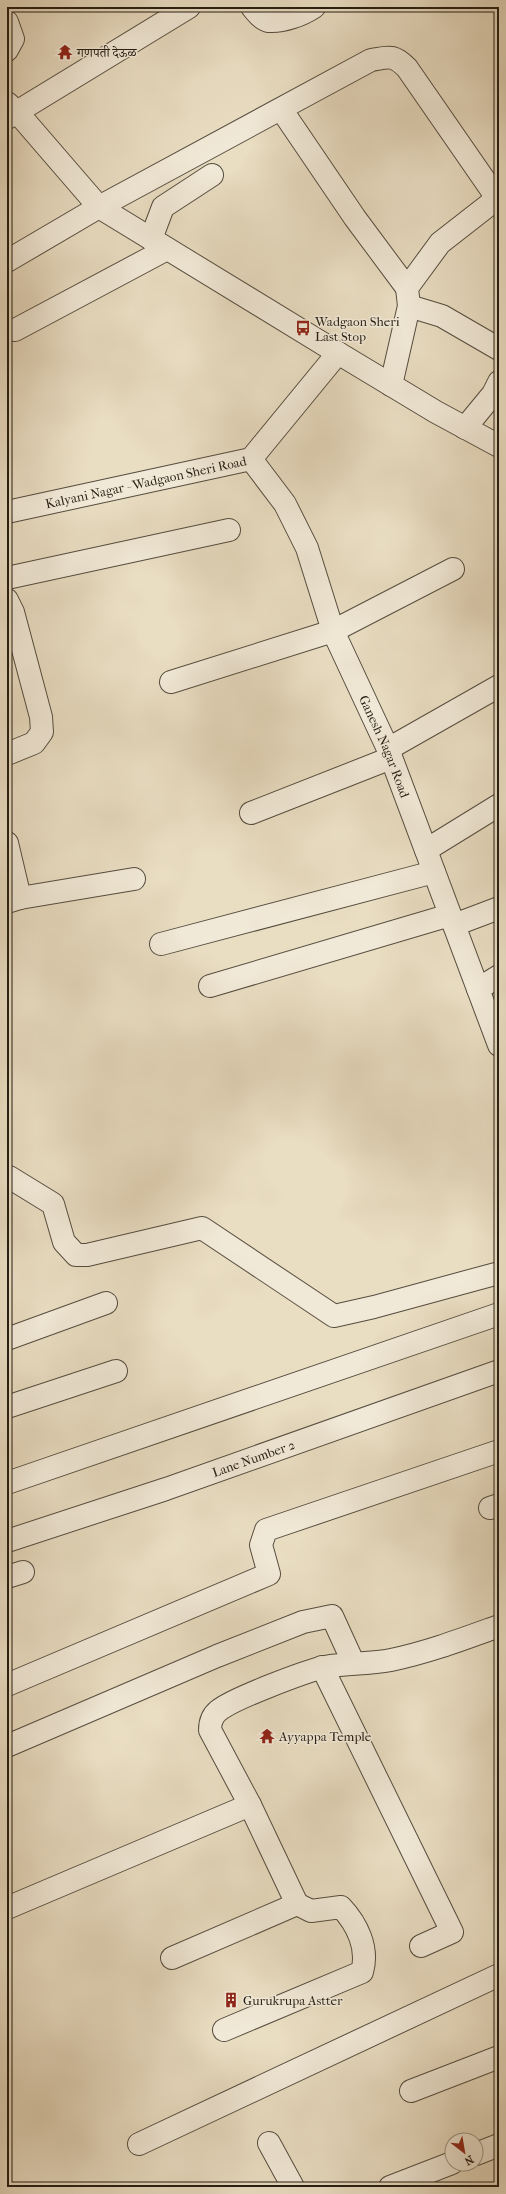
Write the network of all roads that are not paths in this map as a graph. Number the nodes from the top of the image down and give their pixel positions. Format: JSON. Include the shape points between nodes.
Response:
{"nodes":[{"id":1,"x":189,"y":7,"type":"edge"},
{"id":2,"x":252,"y":7,"type":"edge"},
{"id":3,"x":314,"y":7,"type":"edge"},
{"id":4,"x":7,"y":22,"type":"edge"},
{"id":5,"x":7,"y":50,"type":"edge"},
{"id":6,"x":281,"y":109,"type":"junction"},
{"id":7,"x":10,"y":111,"type":"edge"},
{"id":8,"x":212,"y":175,"type":"dead end"},
{"id":9,"x":498,"y":198,"type":"edge"},
{"id":10,"x":100,"y":207,"type":"junction"},
{"id":11,"x":159,"y":244,"type":"junction"},
{"id":12,"x":7,"y":260,"type":"edge"},
{"id":13,"x":408,"y":297,"type":"junction"},
{"id":14,"x":15,"y":330,"type":"dead end"},
{"id":15,"x":499,"y":349,"type":"edge"},
{"id":16,"x":338,"y":353,"type":"junction"},
{"id":17,"x":499,"y":382,"type":"edge"},
{"id":18,"x":391,"y":385,"type":"junction"},
{"id":19,"x":465,"y":428,"type":"junction"},
{"id":20,"x":499,"y":446,"type":"edge"},
{"id":21,"x":251,"y":458,"type":"junction"},
{"id":22,"x":7,"y":512,"type":"edge"},
{"id":23,"x":230,"y":530,"type":"dead end"},
{"id":24,"x":453,"y":569,"type":"dead end"},
{"id":25,"x":7,"y":578,"type":"edge"},
{"id":26,"x":7,"y":600,"type":"edge"},
{"id":27,"x":334,"y":631,"type":"junction"},
{"id":28,"x":171,"y":682,"type":"dead end"},
{"id":29,"x":499,"y":686,"type":"edge"},
{"id":30,"x":390,"y":753,"type":"junction"},
{"id":31,"x":7,"y":754,"type":"edge"},
{"id":32,"x":499,"y":805,"type":"edge"},
{"id":33,"x":251,"y":813,"type":"dead end"},
{"id":34,"x":7,"y":843,"type":"edge"},
{"id":35,"x":426,"y":850,"type":"junction"},
{"id":36,"x":434,"y":872,"type":"junction"},
{"id":37,"x":134,"y":879,"type":"dead end"},
{"id":38,"x":14,"y":900,"type":"edge"},
{"id":39,"x":499,"y":908,"type":"edge"},
{"id":40,"x":452,"y":920,"type":"junction"},
{"id":41,"x":161,"y":944,"type":"dead end"},
{"id":42,"x":499,"y":976,"type":"edge"},
{"id":43,"x":210,"y":986,"type":"dead end"},
{"id":44,"x":478,"y":989,"type":"junction"},
{"id":45,"x":499,"y":1045,"type":"edge"},
{"id":46,"x":9,"y":1177,"type":"dead end"},
{"id":47,"x":499,"y":1273,"type":"edge"},
{"id":48,"x":106,"y":1303,"type":"dead end"},
{"id":49,"x":499,"y":1314,"type":"edge"},
{"id":50,"x":7,"y":1339,"type":"edge"},
{"id":51,"x":116,"y":1371,"type":"dead end"},
{"id":52,"x":499,"y":1371,"type":"edge"},
{"id":53,"x":7,"y":1407,"type":"edge"},
{"id":54,"x":499,"y":1451,"type":"edge"},
{"id":55,"x":7,"y":1483,"type":"edge"},
{"id":56,"x":7,"y":1541,"type":"edge"},
{"id":57,"x":499,"y":1626,"type":"edge"},
{"id":58,"x":353,"y":1662,"type":"junction"},
{"id":59,"x":322,"y":1668,"type":"junction"},
{"id":60,"x":7,"y":1685,"type":"edge"},
{"id":61,"x":7,"y":1746,"type":"edge"},
{"id":62,"x":250,"y":1805,"type":"junction"},
{"id":63,"x":295,"y":1899,"type":"junction"},
{"id":64,"x":7,"y":1908,"type":"edge"},
{"id":65,"x":421,"y":1946,"type":"dead end"},
{"id":66,"x":172,"y":1958,"type":"dead end"},
{"id":67,"x":499,"y":1975,"type":"edge"},
{"id":68,"x":224,"y":2030,"type":"dead end"},
{"id":69,"x":499,"y":2057,"type":"edge"},
{"id":70,"x":411,"y":2091,"type":"dead end"},
{"id":71,"x":139,"y":2144,"type":"dead end"},
{"id":72,"x":269,"y":2144,"type":"dead end"},
{"id":73,"x":499,"y":2145,"type":"edge"},
{"id":74,"x":484,"y":2151,"type":"edge"},
{"id":75,"x":444,"y":2166,"type":"edge"},
{"id":76,"x":293,"y":2187,"type":"edge"},
{"id":77,"x":390,"y":2187,"type":"edge"}],
"edges":[{"from":1,"to":7,"type":"street"},
{"from":2,"to":3,"type":"street","via":[[258,15],[268,21],[290,18]]},
{"from":4,"to":5,"type":"street","via":[[13,40]]},
{"from":6,"to":9,"type":"street","via":[[371,60],[388,57],[398,59],[407,68]]},
{"from":6,"to":10,"type":"street"},
{"from":6,"to":13,"type":"street"},
{"from":7,"to":10,"type":"street"},
{"from":8,"to":11,"type":"street","via":[[162,207]]},
{"from":9,"to":13,"type":"street","via":[[440,243]]},
{"from":10,"to":11,"type":"street"},
{"from":10,"to":12,"type":"street"},
{"from":11,"to":14,"type":"street"},
{"from":11,"to":16,"type":"street"},
{"from":13,"to":15,"type":"street"},
{"from":13,"to":18,"type":"street"},
{"from":16,"to":18,"type":"street"},
{"from":16,"to":21,"type":"street","name":"Kalyani Nagar - Wadgaon Sheri Road"},
{"from":17,"to":19,"type":"street","via":[[493,394]]},
{"from":18,"to":19,"type":"street"},
{"from":19,"to":20,"type":"street"},
{"from":21,"to":22,"type":"street","name":"Kalyani Nagar - Wadgaon Sheri Road"},
{"from":21,"to":27,"type":"street","name":"Ganesh Nagar Road","via":[[285,504],[307,548]]},
{"from":23,"to":25,"type":"street"},
{"from":24,"to":27,"type":"street"},
{"from":26,"to":31,"type":"street","via":[[13,612],[39,710],[42,732],[34,743]]},
{"from":27,"to":28,"type":"street"},
{"from":27,"to":30,"type":"street","name":"Ganesh Nagar Road"},
{"from":29,"to":30,"type":"street"},
{"from":30,"to":33,"type":"street"},
{"from":30,"to":35,"type":"street","name":"Ganesh Nagar Road"},
{"from":32,"to":35,"type":"street"},
{"from":34,"to":38,"type":"street"},
{"from":35,"to":36,"type":"street","name":"Ganesh Nagar Road"},
{"from":36,"to":40,"type":"street","name":"Ganesh Nagar Road"},
{"from":36,"to":41,"type":"street"},
{"from":37,"to":38,"type":"street"},
{"from":39,"to":40,"type":"street"},
{"from":40,"to":43,"type":"street"},
{"from":40,"to":44,"type":"street","name":"Ganesh Nagar Road"},
{"from":42,"to":44,"type":"street"},
{"from":44,"to":45,"type":"street","name":"Ganesh Nagar Road"},
{"from":46,"to":47,"type":"street","via":[[53,1204],[64,1242],[76,1255],[87,1255],[202,1228],[334,1316]]},
{"from":48,"to":50,"type":"street"},
{"from":49,"to":55,"type":"street"},
{"from":51,"to":53,"type":"street"},
{"from":52,"to":56,"type":"street","name":"Lane Number 2","via":[[166,1489]]},
{"from":54,"to":60,"type":"street","via":[[266,1530],[261,1545],[268,1574]]},
{"from":57,"to":58,"type":"street","via":[[438,1648],[389,1660]]},
{"from":58,"to":59,"type":"street"},
{"from":58,"to":61,"type":"street","via":[[332,1616],[303,1622]]},
{"from":59,"to":62,"type":"street","via":[[253,1693],[218,1710],[212,1717],[210,1730]]},
{"from":59,"to":65,"type":"street","via":[[452,1932]]},
{"from":62,"to":63,"type":"street"},
{"from":62,"to":64,"type":"street"},
{"from":63,"to":66,"type":"street"},
{"from":63,"to":68,"type":"street","via":[[311,1911],[341,1906],[352,1919],[364,1948],[365,1961],[362,1972]]},
{"from":67,"to":71,"type":"street"},
{"from":69,"to":70,"type":"street"},
{"from":72,"to":76,"type":"street"},
{"from":73,"to":74,"type":"street"},
{"from":75,"to":77,"type":"street"}]}
